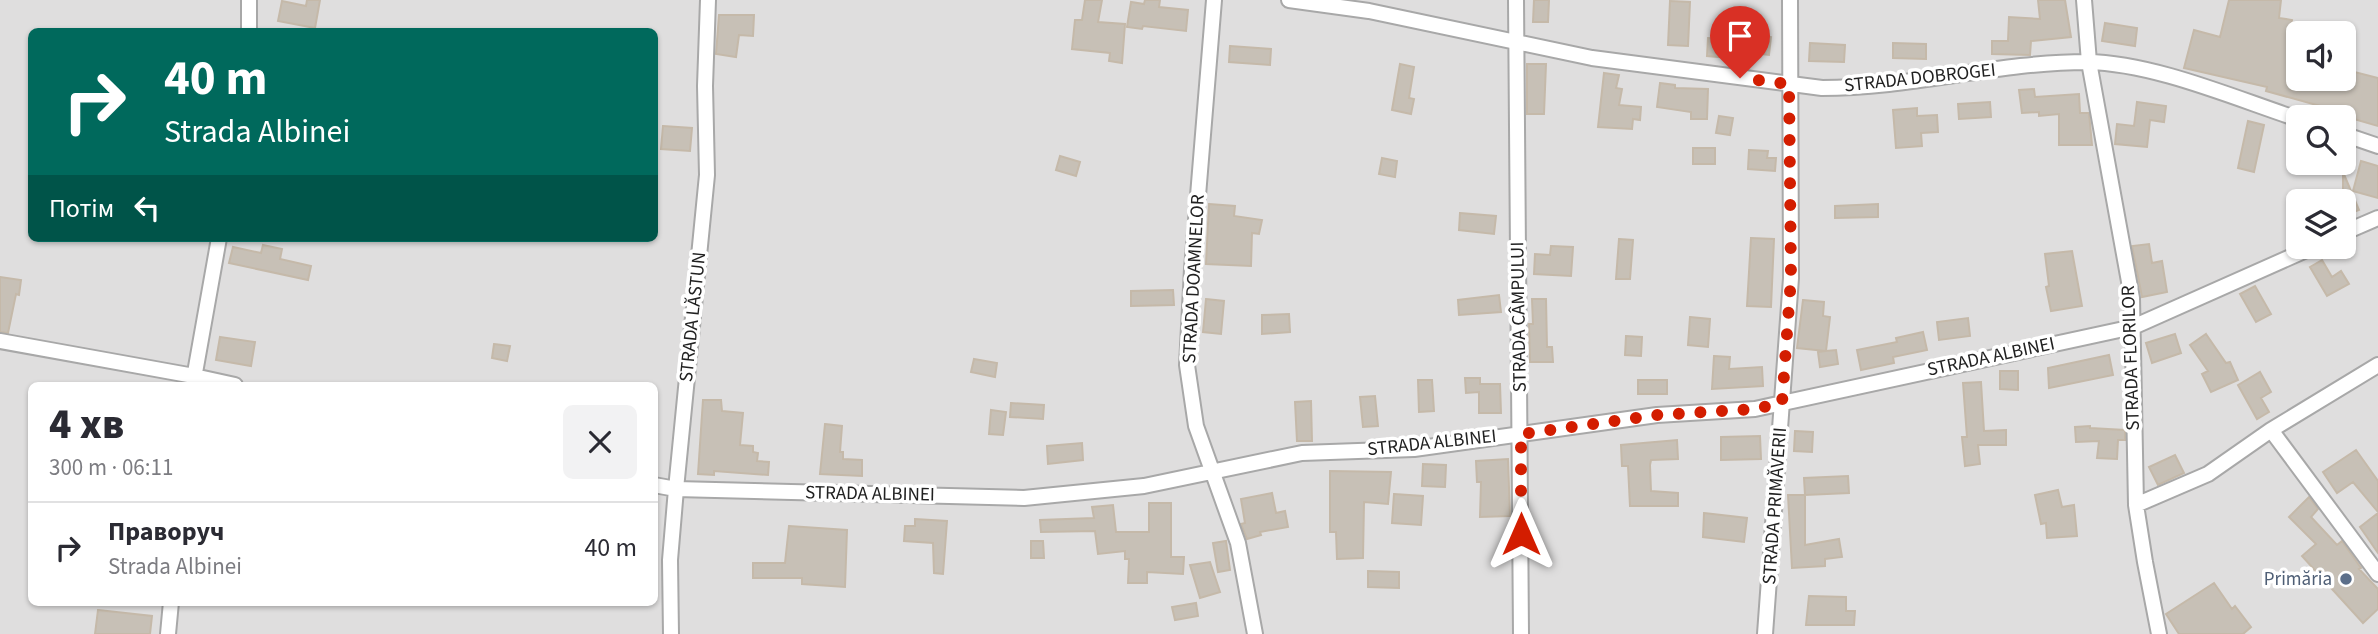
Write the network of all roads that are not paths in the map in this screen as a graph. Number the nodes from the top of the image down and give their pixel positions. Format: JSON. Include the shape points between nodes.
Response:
{"nodes":[{"id":1,"x":249,"y":0,"type":"edge"},
{"id":2,"x":708,"y":0,"type":"edge"},
{"id":3,"x":1214,"y":0,"type":"edge"},
{"id":4,"x":1289,"y":0,"type":"edge"},
{"id":5,"x":1516,"y":0,"type":"edge"},
{"id":6,"x":1790,"y":0,"type":"edge"},
{"id":7,"x":2084,"y":0,"type":"edge"},
{"id":8,"x":249,"y":28,"type":"edge"},
{"id":9,"x":1516,"y":43,"type":"junction"},
{"id":10,"x":2089,"y":62,"type":"junction"},
{"id":11,"x":1789,"y":84,"type":"junction"},
{"id":12,"x":2286,"y":115,"type":"edge"},
{"id":13,"x":2356,"y":138,"type":"edge"},
{"id":14,"x":2378,"y":146,"type":"edge"},
{"id":15,"x":2378,"y":218,"type":"edge"},
{"id":16,"x":2356,"y":227,"type":"edge"},
{"id":17,"x":218,"y":242,"type":"edge"},
{"id":18,"x":2286,"y":259,"type":"edge"},
{"id":19,"x":2133,"y":327,"type":"junction"},
{"id":20,"x":0,"y":341,"type":"edge"},
{"id":21,"x":2378,"y":365,"type":"edge"},
{"id":22,"x":193,"y":380,"type":"edge"},
{"id":23,"x":1782,"y":403,"type":"junction"},
{"id":24,"x":2271,"y":430,"type":"junction"},
{"id":25,"x":1521,"y":434,"type":"junction"},
{"id":26,"x":1211,"y":470,"type":"junction"},
{"id":27,"x":658,"y":486,"type":"edge"},
{"id":28,"x":676,"y":489,"type":"junction"},
{"id":29,"x":2137,"y":505,"type":"junction"},
{"id":30,"x":2378,"y":574,"type":"edge"},
{"id":31,"x":172,"y":606,"type":"edge"},
{"id":32,"x":168,"y":634,"type":"edge"},
{"id":33,"x":671,"y":634,"type":"edge"},
{"id":34,"x":1255,"y":634,"type":"edge"},
{"id":35,"x":1521,"y":634,"type":"edge"},
{"id":36,"x":1765,"y":634,"type":"edge"},
{"id":37,"x":2159,"y":634,"type":"edge"}],
"edges":[{"from":1,"to":8,"type":"street"},
{"from":2,"to":28,"type":"street","name":"STRADA LĂSTUN","via":[[707,175]]},
{"from":3,"to":26,"type":"street","name":"STRADA DOAMNELOR","via":[[1187,366],[1196,426]]},
{"from":4,"to":9,"type":"street","name":"STRADA DOBROGEI","via":[[1369,11]]},
{"from":5,"to":9,"type":"street","name":"STRADA CÂMPULUI"},
{"from":6,"to":11,"type":"street","name":"STRADA PRIMĂVERII"},
{"from":7,"to":10,"type":"street","name":"STRADA FLORILOR"},
{"from":9,"to":11,"type":"street","name":"STRADA DOBROGEI","via":[[1592,58]]},
{"from":9,"to":25,"type":"street","name":"STRADA CÂMPULUI"},
{"from":10,"to":11,"type":"street","name":"STRADA DOBROGEI","via":[[1859,88]]},
{"from":10,"to":12,"type":"street","name":"STRADA DOBROGEI","via":[[2168,76]]},
{"from":10,"to":19,"type":"street","name":"STRADA FLORILOR","via":[[2132,298]]},
{"from":11,"to":23,"type":"street","name":"STRADA PRIMĂVERII","via":[[1791,278]]},
{"from":13,"to":14,"type":"street"},
{"from":15,"to":16,"type":"street"},
{"from":17,"to":22,"type":"street"},
{"from":18,"to":19,"type":"street","name":"STRADA ALBINEI"},
{"from":19,"to":23,"type":"street","name":"STRADA ALBINEI"},
{"from":19,"to":29,"type":"street","name":"STRADA FLORILOR"},
{"from":20,"to":22,"type":"street"},
{"from":21,"to":24,"type":"street"},
{"from":23,"to":25,"type":"street","name":"STRADA ALBINEI"},
{"from":23,"to":36,"type":"street","name":"STRADA PRIMĂVERII"},
{"from":24,"to":29,"type":"street","via":[[2208,474]]},
{"from":24,"to":30,"type":"street"},
{"from":25,"to":26,"type":"street","name":"STRADA ALBINEI","via":[[1414,449],[1302,453]]},
{"from":25,"to":35,"type":"street","name":"STRADA CÂMPULUI"},
{"from":26,"to":28,"type":"street","name":"STRADA ALBINEI","via":[[1144,486],[1024,498]]},
{"from":26,"to":34,"type":"street","name":"STRADA DOAMNELOR","via":[[1238,543]]},
{"from":27,"to":28,"type":"street","name":"STRADA ALBINEI"},
{"from":28,"to":33,"type":"street","name":"STRADA LĂSTUN","via":[[670,560]]},
{"from":29,"to":37,"type":"street","name":"STRADA FLORILOR"},
{"from":31,"to":32,"type":"street"}]}
